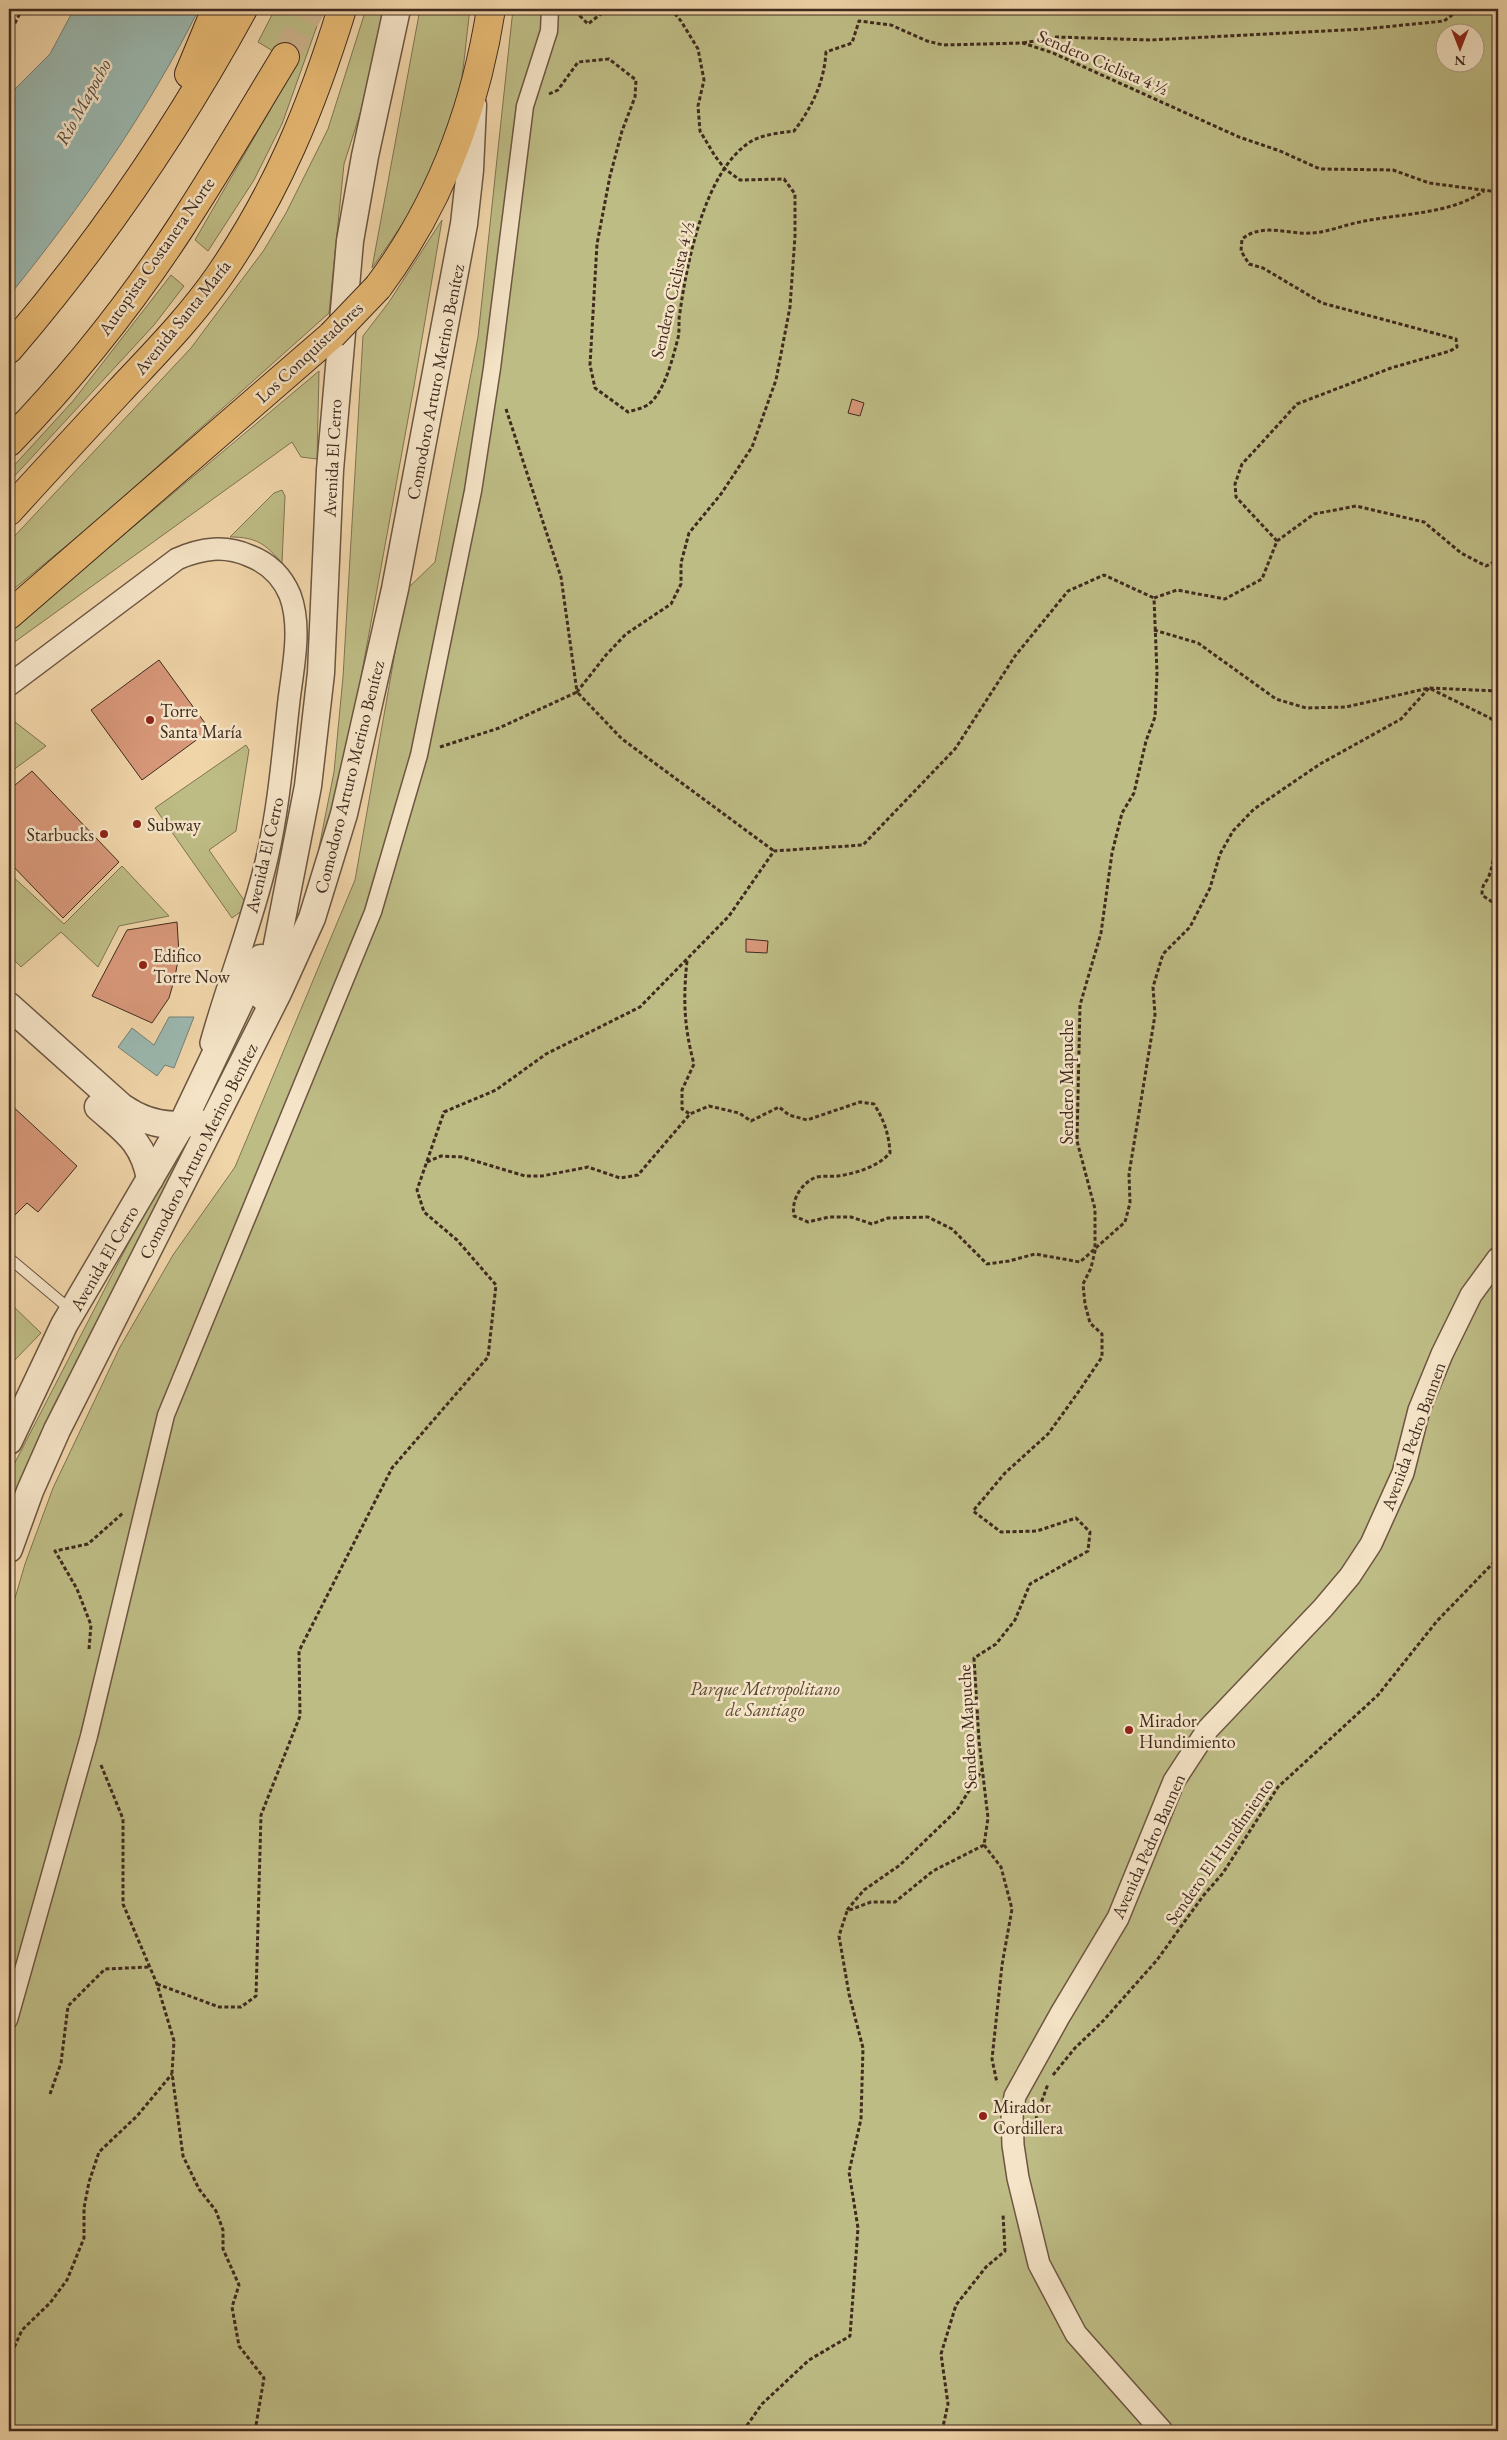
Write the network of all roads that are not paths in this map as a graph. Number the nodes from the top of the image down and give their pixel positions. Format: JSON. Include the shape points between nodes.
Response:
{"nodes":[{"id":1,"x":216,"y":9,"type":"edge"},
{"id":2,"x":243,"y":9,"type":"edge"},
{"id":3,"x":342,"y":9,"type":"edge"},
{"id":4,"x":397,"y":9,"type":"edge"},
{"id":5,"x":491,"y":9,"type":"edge"},
{"id":6,"x":504,"y":9,"type":"edge"},
{"id":7,"x":550,"y":9,"type":"edge"},
{"id":8,"x":486,"y":41,"type":"junction"},
{"id":9,"x":285,"y":57,"type":"tunnel mouth"},
{"id":10,"x":473,"y":94,"type":"junction"},
{"id":11,"x":154,"y":158,"type":"junction"},
{"id":12,"x":9,"y":349,"type":"edge"},
{"id":13,"x":9,"y":442,"type":"edge"},
{"id":14,"x":9,"y":511,"type":"edge"},
{"id":15,"x":9,"y":615,"type":"edge"},
{"id":16,"x":9,"y":685,"type":"edge"},
{"id":17,"x":283,"y":910,"type":"junction"},
{"id":18,"x":9,"y":1006,"type":"edge"},
{"id":19,"x":9,"y":1027,"type":"edge"},
{"id":20,"x":243,"y":1062,"type":"junction"},
{"id":21,"x":205,"y":1078,"type":"junction"},
{"id":22,"x":217,"y":1114,"type":"junction"},
{"id":23,"x":182,"y":1124,"type":"junction"},
{"id":24,"x":150,"y":1179,"type":"junction"},
{"id":25,"x":9,"y":1258,"type":"edge"},
{"id":26,"x":1498,"y":1258,"type":"edge"},
{"id":27,"x":72,"y":1312,"type":"junction"},
{"id":28,"x":9,"y":1441,"type":"edge"},
{"id":29,"x":9,"y":1548,"type":"edge"},
{"id":30,"x":9,"y":2020,"type":"edge"},
{"id":31,"x":1162,"y":2431,"type":"edge"}],
"edges":[{"from":1,"to":11,"type":"main road"},
{"from":2,"to":11,"type":"main road"},
{"from":3,"to":14,"type":"main road","name":"Avenida Santa María","via":[[300,131],[260,212],[218,278],[146,363]]},
{"from":4,"to":17,"type":"street","name":"Avenida El Cerro","via":[[361,174],[350,241],[330,470],[315,730]]},
{"from":5,"to":8,"type":"main road","name":"Los Conquistadores"},
{"from":6,"to":8,"type":"street"},
{"from":7,"to":30,"type":"street","via":[[549,31],[525,106],[473,491],[419,754],[373,912],[166,1415],[89,1736]]},
{"from":8,"to":10,"type":"main road","name":"Los Conquistadores"},
{"from":9,"to":13,"type":"main road","name":"Autopista Costanera Norte","via":[[157,262],[94,344]]},
{"from":10,"to":15,"type":"main road","name":"Los Conquistadores","bridge":true,"via":[[437,191],[412,238],[378,287],[332,335]]},
{"from":10,"to":20,"type":"street","name":"Comodoro Arturo Merino Benítez","via":[[469,179],[450,303],[396,589],[344,814],[309,927]]},
{"from":11,"to":12,"type":"main road","via":[[91,248]]},
{"from":16,"to":21,"type":"street","name":"Avenida El Cerro","via":[[177,559],[190,553],[217,548],[244,553],[276,572],[285,583],[290,596],[295,650],[274,823],[258,894],[214,1033]]},
{"from":17,"to":20,"type":"street","name":"Avenida El Cerro","via":[[273,964]]},
{"from":17,"to":21,"type":"street","name":"Avenida El Cerro"},
{"from":18,"to":23,"type":"street","via":[[122,1107],[150,1122]]},
{"from":19,"to":24,"type":"street","via":[[129,1135],[141,1148]]},
{"from":20,"to":22,"type":"street","name":"Comodoro Arturo Merino Benítez"},
{"from":21,"to":23,"type":"street","name":"Avenida El Cerro"},
{"from":22,"to":23,"type":"street"},
{"from":22,"to":29,"type":"street","name":"Comodoro Arturo Merino Benítez","via":[[57,1430]]},
{"from":23,"to":24,"type":"street","name":"Avenida El Cerro"},
{"from":24,"to":27,"type":"street","name":"Avenida El Cerro"},
{"from":25,"to":27,"type":"lane"},
{"from":26,"to":31,"type":"street","name":"Avenida Pedro Bannen","via":[[1471,1295],[1442,1354],[1419,1410],[1403,1473],[1371,1544],[1323,1608],[1208,1729],[1174,1781],[1118,1918],[1016,2096],[1012,2113],[1013,2145],[1039,2264],[1076,2334]]},
{"from":27,"to":28,"type":"street","name":"Avenida El Cerro"}]}
